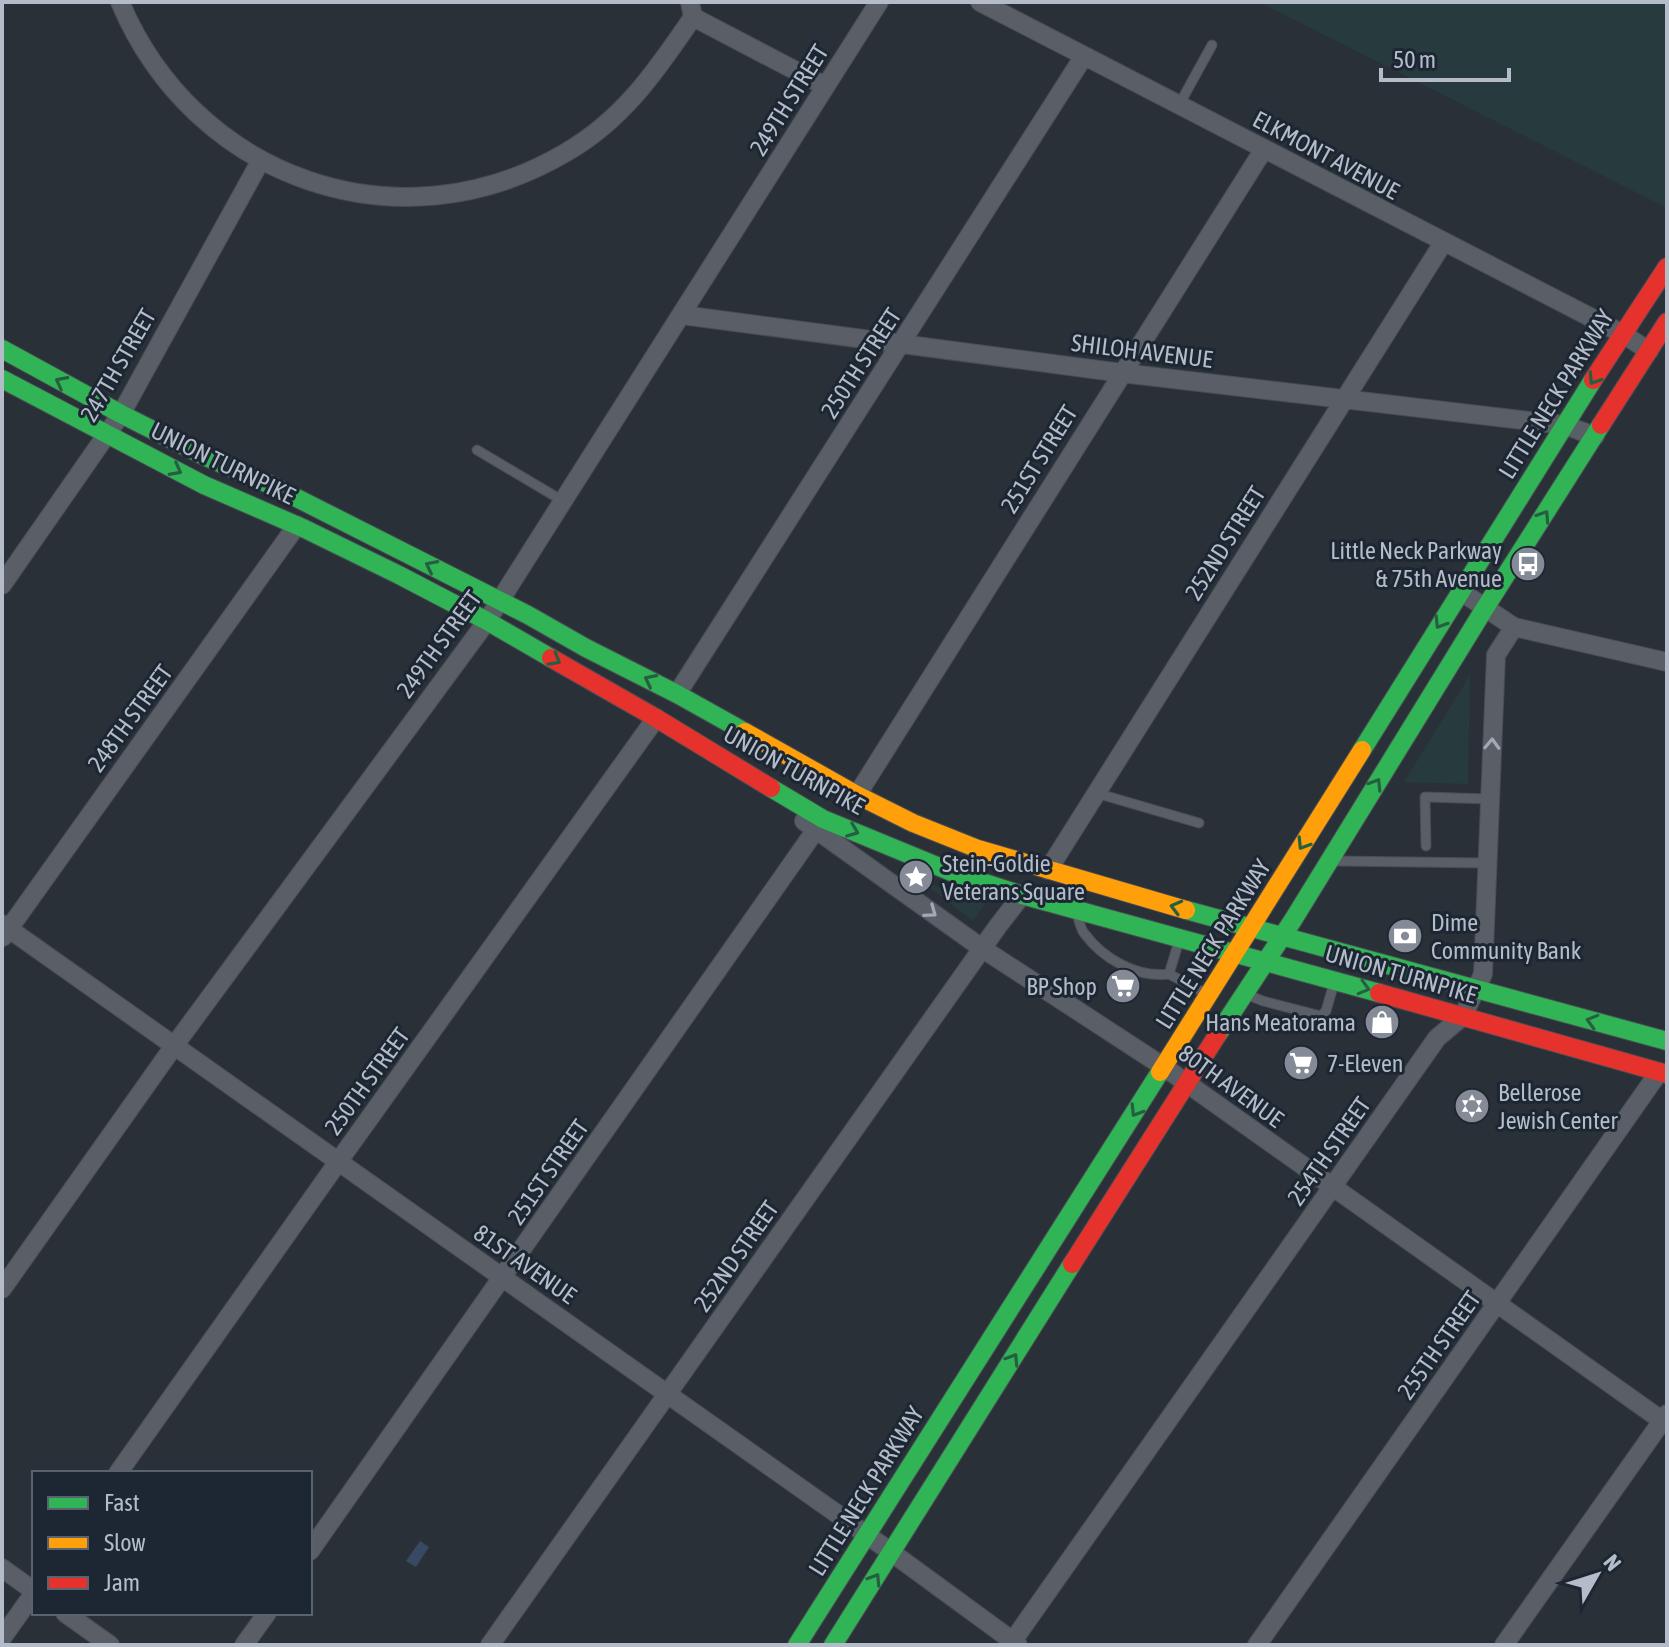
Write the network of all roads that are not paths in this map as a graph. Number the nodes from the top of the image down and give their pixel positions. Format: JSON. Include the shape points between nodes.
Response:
{"nodes":[{"id":1,"x":120,"y":2,"type":"edge"},
{"id":2,"x":879,"y":2,"type":"edge"},
{"id":3,"x":980,"y":2,"type":"edge"},
{"id":4,"x":691,"y":10,"type":"edge"},
{"id":5,"x":1212,"y":45,"type":"dead end"},
{"id":6,"x":1084,"y":56,"type":"junction"},
{"id":7,"x":825,"y":86,"type":"junction"},
{"id":8,"x":1179,"y":105,"type":"junction"},
{"id":9,"x":1264,"y":149,"type":"junction"},
{"id":10,"x":261,"y":160,"type":"junction"},
{"id":11,"x":1443,"y":243,"type":"junction"},
{"id":12,"x":1667,"y":267,"type":"edge"},
{"id":13,"x":682,"y":315,"type":"junction"},
{"id":14,"x":1667,"y":322,"type":"edge"},
{"id":15,"x":1623,"y":334,"type":"junction"},
{"id":16,"x":902,"y":343,"type":"junction"},
{"id":17,"x":2,"y":349,"type":"edge"},
{"id":18,"x":1649,"y":351,"type":"junction"},
{"id":19,"x":1122,"y":373,"type":"junction"},
{"id":20,"x":2,"y":379,"type":"edge"},
{"id":21,"x":1344,"y":399,"type":"junction"},
{"id":22,"x":121,"y":414,"type":"junction"},
{"id":23,"x":1564,"y":425,"type":"junction"},
{"id":24,"x":107,"y":433,"type":"junction"},
{"id":25,"x":1595,"y":436,"type":"junction"},
{"id":26,"x":477,"y":450,"type":"dead end"},
{"id":27,"x":563,"y":501,"type":"junction"},
{"id":28,"x":297,"y":525,"type":"junction"},
{"id":29,"x":2,"y":585,"type":"edge"},
{"id":30,"x":1460,"y":591,"type":"junction"},
{"id":31,"x":500,"y":601,"type":"junction"},
{"id":32,"x":1485,"y":608,"type":"junction"},
{"id":33,"x":487,"y":621,"type":"junction"},
{"id":34,"x":1514,"y":627,"type":"junction"},
{"id":35,"x":1667,"y":662,"type":"edge"},
{"id":36,"x":677,"y":694,"type":"junction"},
{"id":37,"x":656,"y":718,"type":"junction"},
{"id":38,"x":1096,"y":793,"type":"junction"},
{"id":39,"x":857,"y":795,"type":"junction"},
{"id":40,"x":1490,"y":799,"type":"junction"},
{"id":41,"x":1199,"y":823,"type":"dead end"},
{"id":42,"x":820,"y":824,"type":"junction"},
{"id":43,"x":1426,"y":846,"type":"dead end"},
{"id":44,"x":1329,"y":861,"type":"junction"},
{"id":45,"x":1488,"y":863,"type":"junction"},
{"id":46,"x":1048,"y":870,"type":"junction"},
{"id":47,"x":1022,"y":895,"type":"junction"},
{"id":48,"x":1073,"y":908,"type":"junction"},
{"id":49,"x":1252,"y":927,"type":"junction"},
{"id":50,"x":4,"y":930,"type":"edge"},
{"id":51,"x":1282,"y":936,"type":"junction"},
{"id":52,"x":1180,"y":937,"type":"junction"},
{"id":53,"x":983,"y":949,"type":"junction"},
{"id":54,"x":1235,"y":953,"type":"junction"},
{"id":55,"x":1266,"y":961,"type":"junction"},
{"id":56,"x":1169,"y":974,"type":"junction"},
{"id":57,"x":1335,"y":980,"type":"junction"},
{"id":58,"x":1477,"y":988,"type":"junction"},
{"id":59,"x":1209,"y":994,"type":"junction"},
{"id":60,"x":1244,"y":994,"type":"junction"},
{"id":61,"x":1463,"y":1016,"type":"junction"},
{"id":62,"x":1667,"y":1041,"type":"edge"},
{"id":63,"x":174,"y":1046,"type":"junction"},
{"id":64,"x":1164,"y":1067,"type":"junction"},
{"id":65,"x":1663,"y":1073,"type":"edge"},
{"id":66,"x":1186,"y":1083,"type":"junction"},
{"id":67,"x":338,"y":1162,"type":"junction"},
{"id":68,"x":1333,"y":1188,"type":"junction"},
{"id":69,"x":503,"y":1278,"type":"junction"},
{"id":70,"x":2,"y":1289,"type":"edge"},
{"id":71,"x":1498,"y":1304,"type":"junction"},
{"id":72,"x":667,"y":1394,"type":"junction"},
{"id":73,"x":1666,"y":1420,"type":"edge"},
{"id":74,"x":119,"y":1471,"type":"edge"},
{"id":75,"x":866,"y":1535,"type":"junction"},
{"id":76,"x":312,"y":1548,"type":"edge"},
{"id":77,"x":891,"y":1552,"type":"junction"},
{"id":78,"x":2,"y":1568,"type":"edge"},
{"id":79,"x":32,"y":1590,"type":"edge"},
{"id":80,"x":32,"y":1595,"type":"edge"},
{"id":81,"x":68,"y":1615,"type":"edge"},
{"id":82,"x":266,"y":1615,"type":"edge"},
{"id":83,"x":2,"y":1638,"type":"edge"},
{"id":84,"x":1014,"y":1644,"type":"edge"},
{"id":85,"x":110,"y":1645,"type":"edge"},
{"id":86,"x":244,"y":1645,"type":"edge"},
{"id":87,"x":490,"y":1645,"type":"edge"},
{"id":88,"x":797,"y":1645,"type":"edge"},
{"id":89,"x":833,"y":1645,"type":"edge"},
{"id":90,"x":1257,"y":1645,"type":"edge"},
{"id":91,"x":1504,"y":1645,"type":"edge"}],
"edges":[{"from":1,"to":10,"type":"street","via":[[171,88],[197,115]]},
{"from":2,"to":7,"type":"street","name":"249TH STREET"},
{"from":3,"to":6,"type":"street","name":"ELKMONT AVENUE"},
{"from":4,"to":7,"type":"street"},
{"from":4,"to":10,"type":"street","via":[[645,85],[610,121],[568,152],[496,184],[453,194],[386,196],[305,180]]},
{"from":5,"to":8,"type":"lane"},
{"from":6,"to":8,"type":"street","name":"ELKMONT AVENUE"},
{"from":6,"to":16,"type":"street","name":"250TH STREET"},
{"from":7,"to":13,"type":"street","name":"249TH STREET"},
{"from":8,"to":9,"type":"street","name":"ELKMONT AVENUE"},
{"from":9,"to":11,"type":"street","name":"ELKMONT AVENUE"},
{"from":9,"to":19,"type":"street","name":"251ST STREET"},
{"from":10,"to":22,"type":"street","name":"247TH STREET"},
{"from":11,"to":15,"type":"street","name":"ELKMONT AVENUE"},
{"from":11,"to":21,"type":"street","name":"252ND STREET"},
{"from":12,"to":15,"type":"main road","name":"LITTLE NECK PARKWAY"},
{"from":13,"to":16,"type":"street","name":"SHILOH AVENUE"},
{"from":13,"to":27,"type":"street","name":"249TH STREET"},
{"from":14,"to":18,"type":"main road"},
{"from":15,"to":18,"type":"street","name":"ELKMONT AVENUE"},
{"from":15,"to":23,"type":"main road","name":"LITTLE NECK PARKWAY","one_way":true},
{"from":16,"to":19,"type":"street","name":"SHILOH AVENUE"},
{"from":16,"to":36,"type":"street","name":"250TH STREET"},
{"from":22,"to":17,"type":"main road","name":"UNION TURNPIKE","one_way":true},
{"from":18,"to":25,"type":"main road"},
{"from":19,"to":21,"type":"street","name":"SHILOH AVENUE"},
{"from":19,"to":39,"type":"street","name":"251ST STREET"},
{"from":20,"to":24,"type":"main road","name":"UNION TURNPIKE"},
{"from":21,"to":23,"type":"street","name":"SHILOH AVENUE"},
{"from":21,"to":38,"type":"street","name":"252ND STREET"},
{"from":22,"to":24,"type":"street","name":"247TH STREET"},
{"from":31,"to":22,"type":"main road","name":"UNION TURNPIKE","one_way":true},
{"from":23,"to":25,"type":"street","name":"SHILOH AVENUE"},
{"from":23,"to":30,"type":"main road","name":"LITTLE NECK PARKWAY"},
{"from":24,"to":28,"type":"main road","name":"UNION TURNPIKE","one_way":true,"via":[[204,485]]},
{"from":24,"to":29,"type":"street","name":"247TH STREET"},
{"from":32,"to":25,"type":"main road","one_way":true},
{"from":26,"to":27,"type":"lane"},
{"from":27,"to":31,"type":"street","name":"249TH STREET"},
{"from":28,"to":33,"type":"main road","name":"UNION TURNPIKE"},
{"from":28,"to":50,"type":"street","name":"248TH STREET"},
{"from":30,"to":32,"type":"street"},
{"from":30,"to":49,"type":"main road","name":"LITTLE NECK PARKWAY","one_way":true},
{"from":31,"to":33,"type":"street","name":"249TH STREET"},
{"from":36,"to":31,"type":"main road","name":"UNION TURNPIKE","one_way":true},
{"from":32,"to":34,"type":"street"},
{"from":44,"to":32,"type":"main road","one_way":true},
{"from":33,"to":37,"type":"main road","name":"UNION TURNPIKE","one_way":true},
{"from":33,"to":63,"type":"street","name":"249TH STREET"},
{"from":34,"to":35,"type":"street"},
{"from":40,"to":34,"type":"street","name":"254TH STREET","one_way":true,"via":[[1496,655]]},
{"from":36,"to":39,"type":"main road","name":"UNION TURNPIKE"},
{"from":37,"to":42,"type":"main road","name":"UNION TURNPIKE"},
{"from":37,"to":67,"type":"street","name":"250TH STREET"},
{"from":38,"to":41,"type":"lane"},
{"from":38,"to":46,"type":"street","name":"252ND STREET"},
{"from":39,"to":46,"type":"main road","name":"UNION TURNPIKE","via":[[938,834]]},
{"from":40,"to":43,"type":"lane","via":[[1425,797]]},
{"from":40,"to":45,"type":"street","name":"254TH STREET"},
{"from":42,"to":47,"type":"main road","name":"UNION TURNPIKE","one_way":true},
{"from":42,"to":53,"type":"street","name":"80TH AVENUE","one_way":true},
{"from":42,"to":69,"type":"street","name":"251ST STREET"},
{"from":44,"to":45,"type":"lane"},
{"from":44,"to":51,"type":"main road"},
{"from":45,"to":58,"type":"street","name":"254TH STREET","via":[[1483,974]]},
{"from":49,"to":46,"type":"main road","name":"UNION TURNPIKE","one_way":true},
{"from":47,"to":48,"type":"main road","name":"UNION TURNPIKE"},
{"from":47,"to":53,"type":"street","name":"252ND STREET"},
{"from":48,"to":52,"type":"main road","name":"UNION TURNPIKE"},
{"from":48,"to":56,"type":"lane","via":[[1082,931],[1106,955],[1128,969]]},
{"from":49,"to":51,"type":"main road","name":"UNION TURNPIKE"},
{"from":49,"to":54,"type":"main road","name":"LITTLE NECK PARKWAY"},
{"from":50,"to":63,"type":"street","name":"81ST AVENUE"},
{"from":51,"to":55,"type":"main road"},
{"from":51,"to":58,"type":"main road","name":"UNION TURNPIKE"},
{"from":52,"to":54,"type":"main road","name":"UNION TURNPIKE"},
{"from":52,"to":56,"type":"lane"},
{"from":53,"to":64,"type":"street","name":"80TH AVENUE"},
{"from":53,"to":72,"type":"street","name":"252ND STREET"},
{"from":54,"to":55,"type":"main road","name":"UNION TURNPIKE"},
{"from":54,"to":59,"type":"main road","name":"LITTLE NECK PARKWAY"},
{"from":55,"to":57,"type":"main road","name":"UNION TURNPIKE"},
{"from":55,"to":60,"type":"main road"},
{"from":56,"to":59,"type":"lane"},
{"from":57,"to":60,"type":"lane","via":[[1321,1016]]},
{"from":57,"to":61,"type":"main road","name":"UNION TURNPIKE","one_way":true},
{"from":58,"to":61,"type":"street","name":"254TH STREET"},
{"from":62,"to":58,"type":"main road","name":"UNION TURNPIKE","one_way":true},
{"from":59,"to":64,"type":"main road","name":"LITTLE NECK PARKWAY"},
{"from":60,"to":66,"type":"main road"},
{"from":61,"to":65,"type":"main road","name":"UNION TURNPIKE"},
{"from":61,"to":68,"type":"street","name":"254TH STREET","via":[[1437,1038]]},
{"from":63,"to":67,"type":"street","name":"81ST AVENUE"},
{"from":63,"to":70,"type":"street","name":"249TH STREET"},
{"from":64,"to":66,"type":"street","name":"80TH AVENUE"},
{"from":64,"to":75,"type":"main road","name":"LITTLE NECK PARKWAY","one_way":true},
{"from":65,"to":71,"type":"street","name":"255TH STREET"},
{"from":66,"to":68,"type":"street","name":"80TH AVENUE"},
{"from":77,"to":66,"type":"main road","one_way":true},
{"from":67,"to":69,"type":"street","name":"81ST AVENUE"},
{"from":67,"to":74,"type":"street","name":"250TH STREET"},
{"from":68,"to":71,"type":"street","name":"80TH AVENUE"},
{"from":68,"to":84,"type":"street","name":"254TH STREET"},
{"from":69,"to":72,"type":"street","name":"81ST AVENUE"},
{"from":69,"to":76,"type":"street","name":"251ST STREET"},
{"from":71,"to":73,"type":"street","name":"80TH AVENUE"},
{"from":71,"to":90,"type":"street","name":"255TH STREET"},
{"from":72,"to":75,"type":"street","name":"81ST AVENUE"},
{"from":72,"to":87,"type":"street","name":"252ND STREET"},
{"from":73,"to":91,"type":"street"},
{"from":75,"to":77,"type":"street","name":"81ST AVENUE"},
{"from":75,"to":88,"type":"main road","name":"LITTLE NECK PARKWAY"},
{"from":77,"to":84,"type":"street","name":"81ST AVENUE"},
{"from":89,"to":77,"type":"main road","one_way":true},
{"from":78,"to":79,"type":"street"},
{"from":80,"to":83,"type":"street"},
{"from":81,"to":85,"type":"street"},
{"from":82,"to":86,"type":"street"}]}
